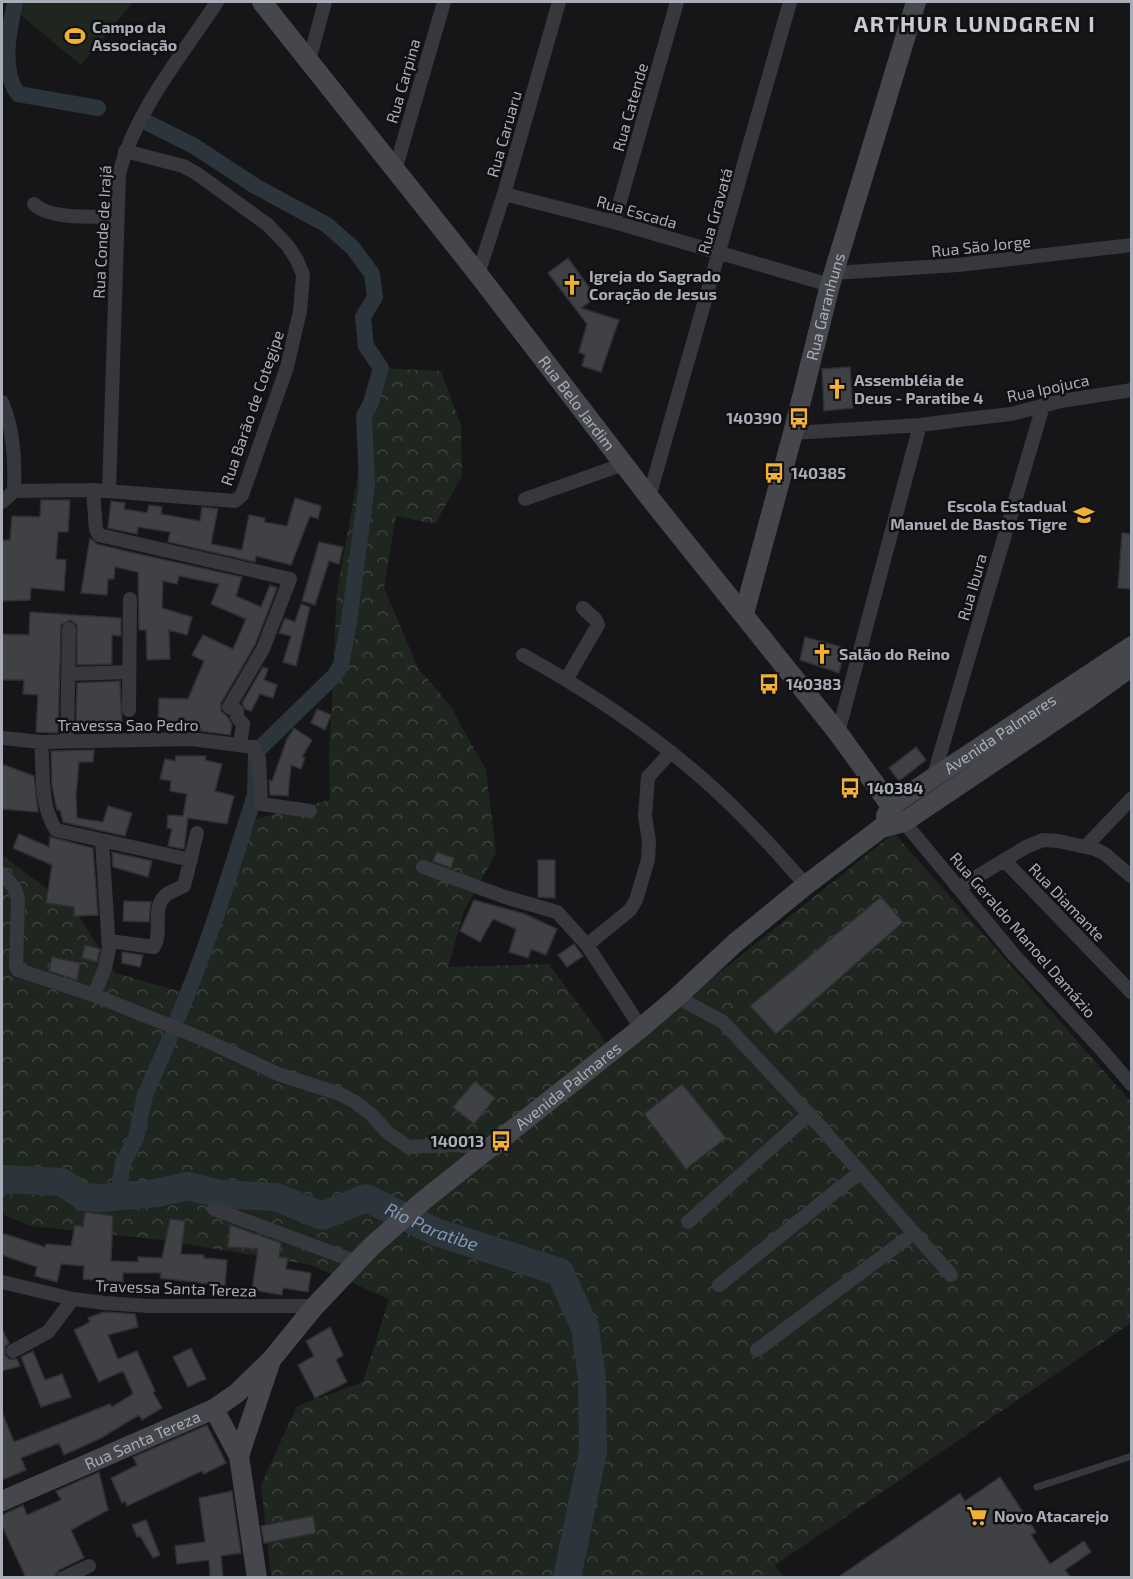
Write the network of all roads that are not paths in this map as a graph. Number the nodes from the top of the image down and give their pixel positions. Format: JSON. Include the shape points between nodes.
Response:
{"nodes":[{"id":1,"x":217,"y":2,"type":"edge"},
{"id":2,"x":262,"y":2,"type":"edge"},
{"id":3,"x":325,"y":2,"type":"edge"},
{"id":4,"x":444,"y":2,"type":"edge"},
{"id":5,"x":559,"y":2,"type":"edge"},
{"id":6,"x":677,"y":2,"type":"edge"},
{"id":7,"x":790,"y":2,"type":"edge"},
{"id":8,"x":916,"y":2,"type":"edge"},
{"id":9,"x":309,"y":61,"type":"junction"},
{"id":10,"x":125,"y":151,"type":"junction"},
{"id":11,"x":395,"y":170,"type":"junction"},
{"id":12,"x":504,"y":194,"type":"junction"},
{"id":13,"x":34,"y":204,"type":"dead end"},
{"id":14,"x":117,"y":217,"type":"junction"},
{"id":15,"x":614,"y":222,"type":"junction"},
{"id":16,"x":1131,"y":245,"type":"edge"},
{"id":17,"x":720,"y":253,"type":"junction"},
{"id":18,"x":478,"y":274,"type":"junction"},
{"id":19,"x":831,"y":279,"type":"junction"},
{"id":20,"x":1131,"y":390,"type":"edge"},
{"id":21,"x":2,"y":402,"type":"edge"},
{"id":22,"x":1043,"y":406,"type":"junction"},
{"id":23,"x":920,"y":425,"type":"junction"},
{"id":24,"x":793,"y":433,"type":"junction"},
{"id":25,"x":624,"y":464,"type":"junction"},
{"id":26,"x":8,"y":465,"type":"edge"},
{"id":27,"x":93,"y":490,"type":"junction"},
{"id":28,"x":15,"y":491,"type":"junction"},
{"id":29,"x":109,"y":491,"type":"junction"},
{"id":30,"x":649,"y":497,"type":"junction"},
{"id":31,"x":525,"y":499,"type":"dead end"},
{"id":32,"x":2,"y":502,"type":"edge"},
{"id":33,"x":130,"y":599,"type":"dead end"},
{"id":34,"x":583,"y":608,"type":"dead end"},
{"id":35,"x":744,"y":614,"type":"junction"},
{"id":36,"x":69,"y":629,"type":"dead end"},
{"id":37,"x":1131,"y":646,"type":"edge"},
{"id":38,"x":523,"y":655,"type":"dead end"},
{"id":39,"x":1131,"y":666,"type":"edge"},
{"id":40,"x":129,"y":672,"type":"junction"},
{"id":41,"x":68,"y":674,"type":"junction"},
{"id":42,"x":566,"y":680,"type":"junction"},
{"id":43,"x":129,"y":710,"type":"dead end"},
{"id":44,"x":838,"y":733,"type":"junction"},
{"id":45,"x":2,"y":738,"type":"edge"},
{"id":46,"x":67,"y":741,"type":"junction"},
{"id":47,"x":41,"y":742,"type":"junction"},
{"id":48,"x":251,"y":750,"type":"junction"},
{"id":49,"x":671,"y":752,"type":"junction"},
{"id":50,"x":933,"y":778,"type":"junction"},
{"id":51,"x":1131,"y":798,"type":"edge"},
{"id":52,"x":891,"y":806,"type":"junction"},
{"id":53,"x":310,"y":811,"type":"dead end"},
{"id":54,"x":904,"y":822,"type":"junction"},
{"id":55,"x":881,"y":828,"type":"junction"},
{"id":56,"x":197,"y":833,"type":"dead end"},
{"id":57,"x":102,"y":841,"type":"junction"},
{"id":58,"x":1087,"y":845,"type":"junction"},
{"id":59,"x":191,"y":860,"type":"junction"},
{"id":60,"x":1004,"y":860,"type":"junction"},
{"id":61,"x":423,"y":867,"type":"dead end"},
{"id":62,"x":2,"y":874,"type":"edge"},
{"id":63,"x":1131,"y":877,"type":"edge"},
{"id":64,"x":806,"y":885,"type":"junction"},
{"id":65,"x":958,"y":888,"type":"junction"},
{"id":66,"x":109,"y":941,"type":"junction"},
{"id":67,"x":587,"y":945,"type":"junction"},
{"id":68,"x":1131,"y":993,"type":"edge"},
{"id":69,"x":94,"y":995,"type":"junction"},
{"id":70,"x":677,"y":997,"type":"junction"},
{"id":71,"x":641,"y":1028,"type":"junction"},
{"id":72,"x":1131,"y":1084,"type":"edge"},
{"id":73,"x":809,"y":1114,"type":"junction"},
{"id":74,"x":488,"y":1150,"type":"junction"},
{"id":75,"x":860,"y":1172,"type":"junction"},
{"id":76,"x":213,"y":1209,"type":"dead end"},
{"id":77,"x":688,"y":1222,"type":"dead end"},
{"id":78,"x":914,"y":1233,"type":"junction"},
{"id":79,"x":357,"y":1262,"type":"junction"},
{"id":80,"x":951,"y":1275,"type":"dead end"},
{"id":81,"x":2,"y":1282,"type":"edge"},
{"id":82,"x":719,"y":1285,"type":"dead end"},
{"id":83,"x":74,"y":1299,"type":"junction"},
{"id":84,"x":315,"y":1306,"type":"junction"},
{"id":85,"x":757,"y":1350,"type":"dead end"},
{"id":86,"x":14,"y":1351,"type":"dead end"},
{"id":87,"x":271,"y":1360,"type":"junction"},
{"id":88,"x":214,"y":1409,"type":"junction"},
{"id":89,"x":239,"y":1456,"type":"junction"},
{"id":90,"x":1131,"y":1456,"type":"edge"},
{"id":91,"x":1037,"y":1487,"type":"dead end"},
{"id":92,"x":2,"y":1501,"type":"edge"},
{"id":93,"x":89,"y":1566,"type":"dead end"},
{"id":94,"x":63,"y":1578,"type":"edge"},
{"id":95,"x":257,"y":1578,"type":"edge"}],
"edges":[{"from":1,"to":10,"type":"street","name":"Rua Conde de Irajá","via":[[149,102]]},
{"from":2,"to":9,"type":"main road","name":"Rua Belo Jardim"},
{"from":3,"to":9,"type":"street"},
{"from":4,"to":11,"type":"street","name":"Rua Carpina"},
{"from":5,"to":12,"type":"street","name":"Rua Caruaru"},
{"from":6,"to":15,"type":"street","name":"Rua Catende"},
{"from":7,"to":17,"type":"street","name":"Rua Gravatá"},
{"from":8,"to":19,"type":"main road","name":"Rua Garanhuns"},
{"from":9,"to":11,"type":"main road","name":"Rua Belo Jardim"},
{"from":10,"to":14,"type":"street","name":"Rua Conde de Irajá","via":[[119,174]]},
{"from":10,"to":29,"type":"street","name":"Rua Barão de Cotegipe","via":[[183,166],[268,225],[297,260],[303,275],[303,294],[287,367],[242,495],[235,501]]},
{"from":11,"to":18,"type":"main road","name":"Rua Belo Jardim"},
{"from":12,"to":15,"type":"street","name":"Rua Escada"},
{"from":12,"to":18,"type":"street","name":"Rua Caruaru"},
{"from":13,"to":14,"type":"street","via":[[51,213]]},
{"from":14,"to":29,"type":"street","name":"Rua Conde de Irajá"},
{"from":15,"to":17,"type":"street","name":"Rua Escada"},
{"from":16,"to":19,"type":"street","name":"Rua São Jorge"},
{"from":17,"to":19,"type":"street","name":"Rua Escada"},
{"from":17,"to":30,"type":"street","name":"Rua Gravatá"},
{"from":18,"to":25,"type":"main road","name":"Rua Belo Jardim"},
{"from":19,"to":24,"type":"main road","name":"Rua Garanhuns"},
{"from":20,"to":22,"type":"street","name":"Rua Ipojuca"},
{"from":21,"to":26,"type":"street","via":[[10,425]]},
{"from":22,"to":23,"type":"street","name":"Rua Ipojuca","via":[[1011,414]]},
{"from":22,"to":50,"type":"street","name":"Rua Ibura"},
{"from":23,"to":24,"type":"street","name":"Rua Ipojuca"},
{"from":23,"to":44,"type":"street"},
{"from":24,"to":35,"type":"main road","name":"Rua Garanhuns"},
{"from":25,"to":30,"type":"main road","name":"Rua Belo Jardim"},
{"from":25,"to":31,"type":"street"},
{"from":26,"to":28,"type":"street"},
{"from":27,"to":28,"type":"street","name":"Rua Barão de Cotegipe"},
{"from":27,"to":29,"type":"street","name":"Rua Barão de Cotegipe"},
{"from":27,"to":48,"type":"street","via":[[99,535],[290,579],[263,649],[229,707],[237,711]]},
{"from":28,"to":32,"type":"street"},
{"from":30,"to":35,"type":"main road","name":"Rua Belo Jardim"},
{"from":33,"to":40,"type":"street"},
{"from":34,"to":42,"type":"street","via":[[598,625]]},
{"from":35,"to":44,"type":"main road","name":"Rua Belo Jardim"},
{"from":36,"to":41,"type":"street"},
{"from":37,"to":50,"type":"main road","name":"Avenida Palmares"},
{"from":38,"to":42,"type":"street"},
{"from":39,"to":54,"type":"main road","name":"Avenida Palmares"},
{"from":40,"to":41,"type":"street"},
{"from":40,"to":43,"type":"street"},
{"from":41,"to":46,"type":"street"},
{"from":42,"to":49,"type":"street"},
{"from":44,"to":52,"type":"main road","name":"Rua Belo Jardim"},
{"from":45,"to":47,"type":"street","name":"Travessa Sao Pedro"},
{"from":46,"to":47,"type":"street","name":"Travessa Sao Pedro"},
{"from":46,"to":48,"type":"street","name":"Travessa Sao Pedro","via":[[190,739]]},
{"from":47,"to":57,"type":"street","via":[[51,823],[56,830]]},
{"from":48,"to":53,"type":"street","via":[[261,804]]},
{"from":49,"to":64,"type":"street","via":[[747,820]]},
{"from":49,"to":67,"type":"street","via":[[648,777],[648,860],[636,900],[630,910]]},
{"from":50,"to":52,"type":"main road","name":"Avenida Palmares"},
{"from":51,"to":58,"type":"street"},
{"from":52,"to":54,"type":"street","name":"Rua Geraldo Manoel Damázio"},
{"from":52,"to":55,"type":"main road","name":"Avenida Palmares"},
{"from":54,"to":55,"type":"main road","name":"Avenida Palmares"},
{"from":54,"to":65,"type":"street","name":"Rua Geraldo Manoel Damázio"},
{"from":55,"to":64,"type":"main road","name":"Avenida Palmares"},
{"from":56,"to":59,"type":"street"},
{"from":57,"to":59,"type":"street"},
{"from":57,"to":66,"type":"street"},
{"from":58,"to":60,"type":"street","via":[[1043,840]]},
{"from":58,"to":63,"type":"street","via":[[1105,854]]},
{"from":59,"to":66,"type":"street","via":[[184,886],[165,896],[160,905],[154,947]]},
{"from":60,"to":65,"type":"street"},
{"from":60,"to":68,"type":"street","name":"Rua Diamante"},
{"from":61,"to":67,"type":"street","via":[[557,912]]},
{"from":62,"to":69,"type":"street","via":[[18,898],[18,970]]},
{"from":64,"to":70,"type":"main road","name":"Avenida Palmares"},
{"from":65,"to":72,"type":"street","name":"Rua Geraldo Manoel Damázio"},
{"from":66,"to":69,"type":"street","via":[[105,968]]},
{"from":67,"to":71,"type":"street"},
{"from":69,"to":74,"type":"street","via":[[278,1074],[340,1094],[372,1115],[408,1147],[458,1144]]},
{"from":70,"to":71,"type":"main road","name":"Avenida Palmares"},
{"from":70,"to":73,"type":"street","via":[[723,1023]]},
{"from":71,"to":74,"type":"main road","name":"Avenida Palmares"},
{"from":73,"to":75,"type":"street"},
{"from":73,"to":77,"type":"street"},
{"from":74,"to":79,"type":"main road","name":"Avenida Palmares","via":[[385,1234]]},
{"from":75,"to":78,"type":"street"},
{"from":75,"to":82,"type":"street"},
{"from":76,"to":79,"type":"street"},
{"from":78,"to":80,"type":"street"},
{"from":78,"to":85,"type":"street"},
{"from":79,"to":84,"type":"main road","name":"Avenida Palmares"},
{"from":81,"to":83,"type":"street","name":"Travessa Santa Tereza"},
{"from":83,"to":84,"type":"street","name":"Travessa Santa Tereza","via":[[148,1306]]},
{"from":83,"to":86,"type":"street","via":[[48,1332]]},
{"from":84,"to":87,"type":"main road","name":"Avenida Palmares"},
{"from":87,"to":88,"type":"main road","name":"Rua Santa Tereza"},
{"from":87,"to":89,"type":"main road"},
{"from":88,"to":89,"type":"main road"},
{"from":88,"to":92,"type":"main road","name":"Rua Santa Tereza"},
{"from":89,"to":95,"type":"main road"},
{"from":90,"to":91,"type":"lane"},
{"from":93,"to":94,"type":"street"}]}
